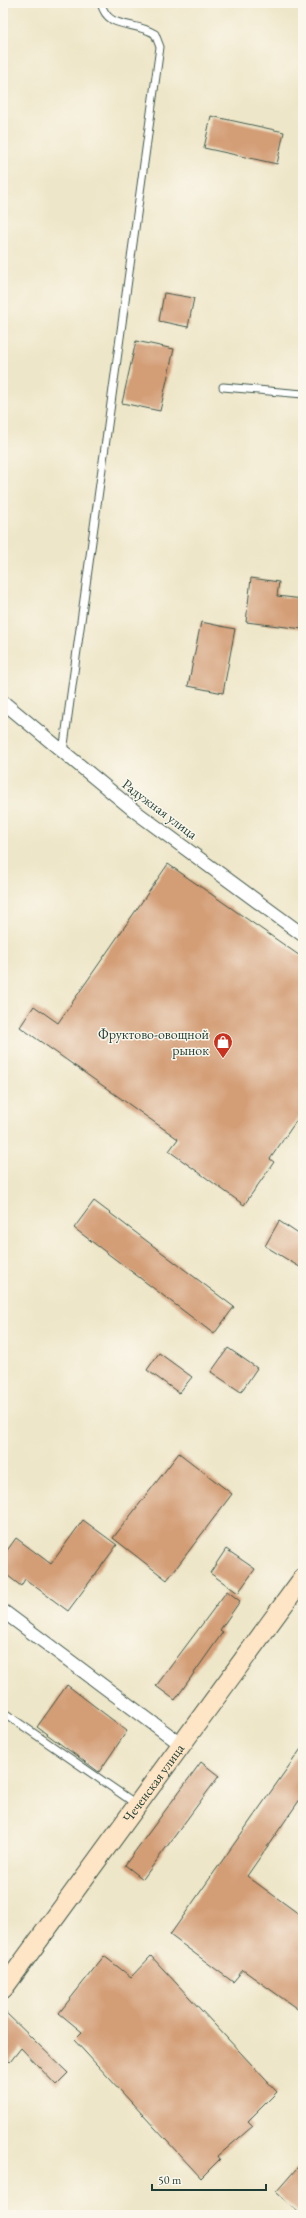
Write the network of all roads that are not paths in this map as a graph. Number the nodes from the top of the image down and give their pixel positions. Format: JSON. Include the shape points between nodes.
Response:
{"nodes":[{"id":1,"x":101,"y":3,"type":"edge"},
{"id":2,"x":223,"y":387,"type":"dead end"},
{"id":3,"x":303,"y":394,"type":"edge"},
{"id":4,"x":3,"y":702,"type":"edge"},
{"id":5,"x":63,"y":752,"type":"junction"},
{"id":6,"x":303,"y":935,"type":"edge"},
{"id":7,"x":303,"y":1578,"type":"edge"},
{"id":8,"x":3,"y":1611,"type":"edge"},
{"id":9,"x":3,"y":1712,"type":"edge"},
{"id":10,"x":182,"y":1745,"type":"junction"},
{"id":11,"x":138,"y":1805,"type":"junction"},
{"id":12,"x":3,"y":1989,"type":"edge"}],
"edges":[{"from":1,"to":5,"type":"lane","via":[[103,13],[113,22],[145,27],[156,34],[160,47]]},
{"from":2,"to":3,"type":"lane"},
{"from":4,"to":5,"type":"street","name":"Радужная улица"},
{"from":5,"to":6,"type":"street","name":"Радужная улица","via":[[136,812]]},
{"from":7,"to":10,"type":"main road","name":"Чеченская улица"},
{"from":8,"to":10,"type":"street"},
{"from":9,"to":11,"type":"lane"},
{"from":10,"to":11,"type":"main road","name":"Чеченская улица"},
{"from":11,"to":12,"type":"main road","name":"Чеченская улица"}]}
